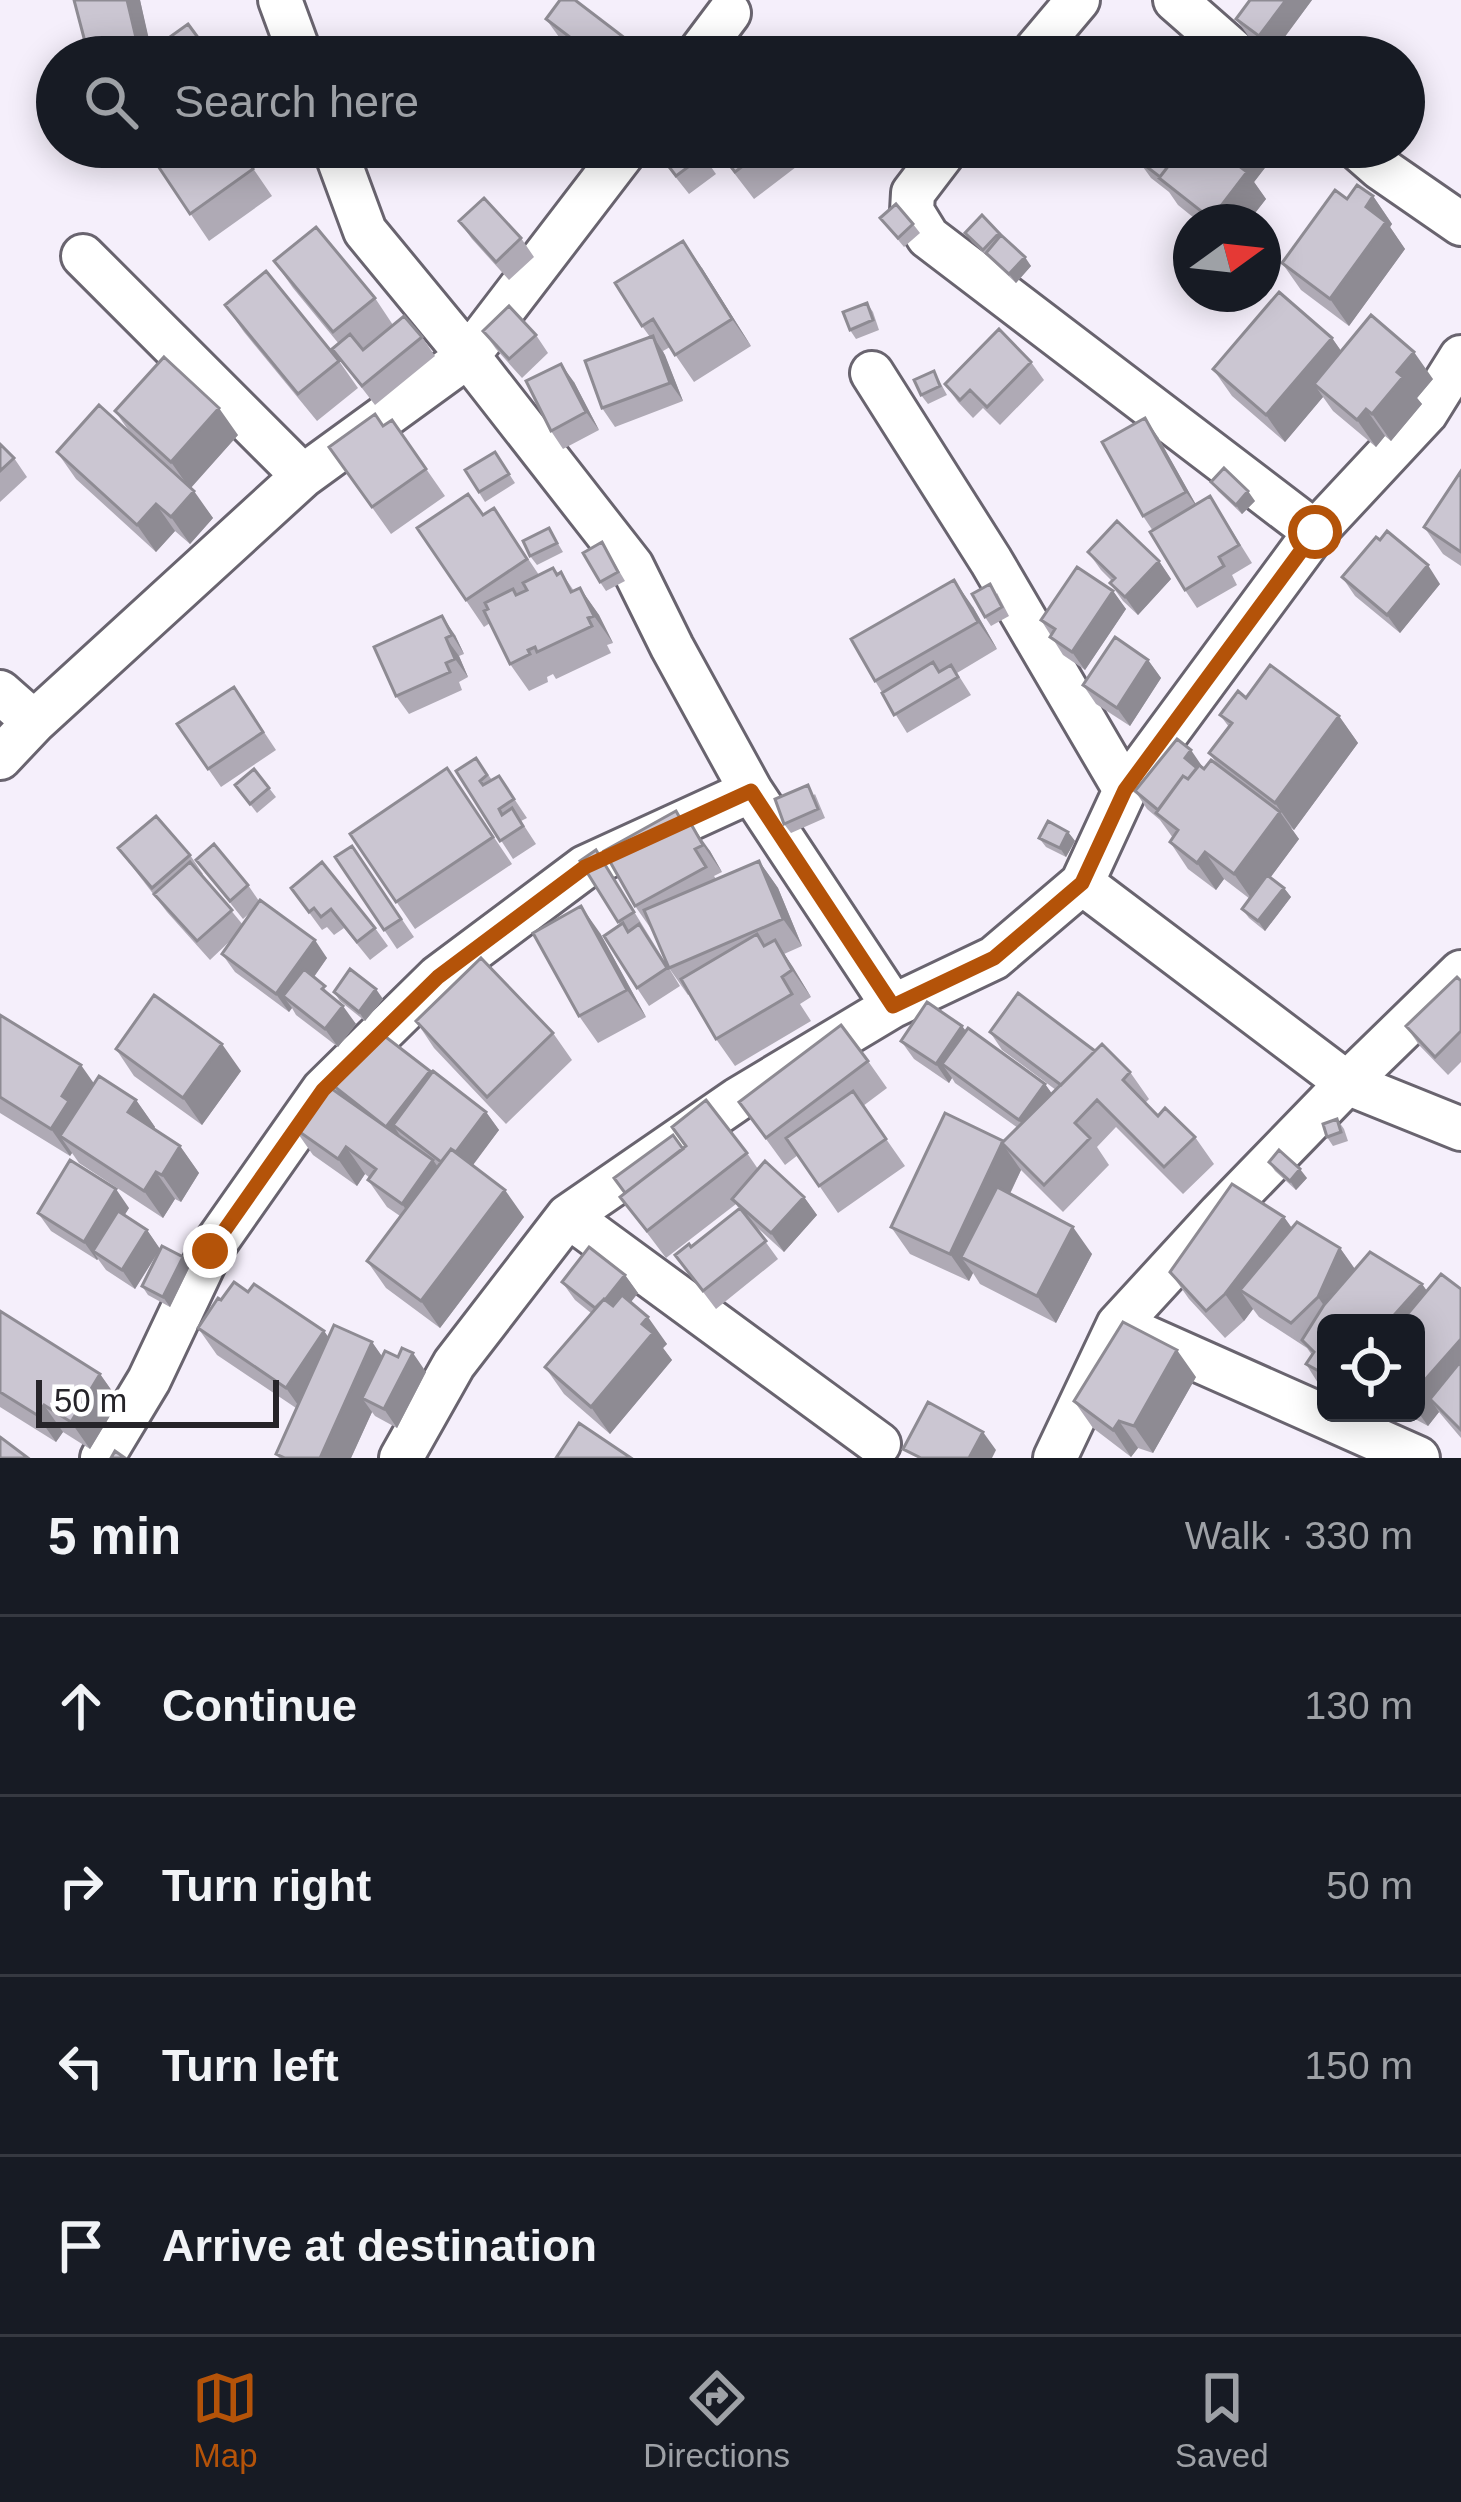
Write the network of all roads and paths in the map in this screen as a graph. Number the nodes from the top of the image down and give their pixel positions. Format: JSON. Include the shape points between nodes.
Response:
{"nodes":[{"id":1,"x":280,"y":0,"type":"edge"},
{"id":2,"x":1078,"y":0,"type":"edge"},
{"id":3,"x":1175,"y":0,"type":"edge"},
{"id":4,"x":729,"y":13,"type":"dead end"},
{"id":5,"x":293,"y":36,"type":"edge"},
{"id":6,"x":712,"y":36,"type":"edge"},
{"id":7,"x":1048,"y":36,"type":"edge"},
{"id":8,"x":1216,"y":36,"type":"edge"},
{"id":9,"x":342,"y":168,"type":"edge"},
{"id":10,"x":612,"y":168,"type":"edge"},
{"id":11,"x":932,"y":168,"type":"edge"},
{"id":12,"x":1380,"y":168,"type":"edge"},
{"id":13,"x":1461,"y":224,"type":"edge"},
{"id":14,"x":83,"y":256,"type":"dead end"},
{"id":15,"x":468,"y":356,"type":"junction"},
{"id":16,"x":1461,"y":357,"type":"edge"},
{"id":17,"x":872,"y":374,"type":"dead end"},
{"id":18,"x":303,"y":476,"type":"junction"},
{"id":19,"x":1315,"y":532,"type":"junction"},
{"id":20,"x":0,"y":692,"type":"edge"},
{"id":21,"x":34,"y":722,"type":"junction"},
{"id":22,"x":0,"y":758,"type":"edge"},
{"id":23,"x":1125,"y":790,"type":"junction"},
{"id":24,"x":751,"y":791,"type":"junction"},
{"id":25,"x":1082,"y":883,"type":"junction"},
{"id":26,"x":1461,"y":973,"type":"edge"},
{"id":27,"x":893,"y":1006,"type":"junction"},
{"id":28,"x":1347,"y":1083,"type":"junction"},
{"id":29,"x":1461,"y":1130,"type":"edge"},
{"id":30,"x":568,"y":1216,"type":"junction"},
{"id":31,"x":1118,"y":1325,"type":"junction"},
{"id":32,"x":878,"y":1444,"type":"dead end"},
{"id":33,"x":102,"y":1458,"type":"edge"},
{"id":34,"x":401,"y":1458,"type":"edge"},
{"id":35,"x":1055,"y":1458,"type":"edge"},
{"id":36,"x":1418,"y":1458,"type":"edge"}],
"edges":[{"from":1,"to":5,"type":"street"},
{"from":2,"to":7,"type":"street"},
{"from":3,"to":8,"type":"street"},
{"from":4,"to":6,"type":"street"},
{"from":9,"to":15,"type":"street","via":[[365,231]]},
{"from":10,"to":15,"type":"street"},
{"from":11,"to":19,"type":"street","via":[[913,193],[912,211],[928,237]]},
{"from":12,"to":13,"type":"street"},
{"from":14,"to":18,"type":"street"},
{"from":15,"to":18,"type":"street"},
{"from":15,"to":24,"type":"street","via":[[632,566]]},
{"from":16,"to":19,"type":"street","via":[[1426,413]]},
{"from":17,"to":23,"type":"street"},
{"from":18,"to":21,"type":"street"},
{"from":19,"to":23,"type":"street"},
{"from":20,"to":21,"type":"street"},
{"from":21,"to":22,"type":"street"},
{"from":23,"to":25,"type":"street"},
{"from":24,"to":27,"type":"street"},
{"from":24,"to":33,"type":"street","via":[[585,867],[438,977],[323,1090],[210,1251]]},
{"from":25,"to":27,"type":"street","via":[[994,958]]},
{"from":25,"to":28,"type":"street"},
{"from":26,"to":28,"type":"street"},
{"from":27,"to":30,"type":"street","via":[[737,1099]]},
{"from":28,"to":29,"type":"street"},
{"from":28,"to":31,"type":"street"},
{"from":30,"to":32,"type":"street"},
{"from":30,"to":34,"type":"street","via":[[454,1364]]},
{"from":31,"to":35,"type":"street"},
{"from":31,"to":36,"type":"street"}]}
